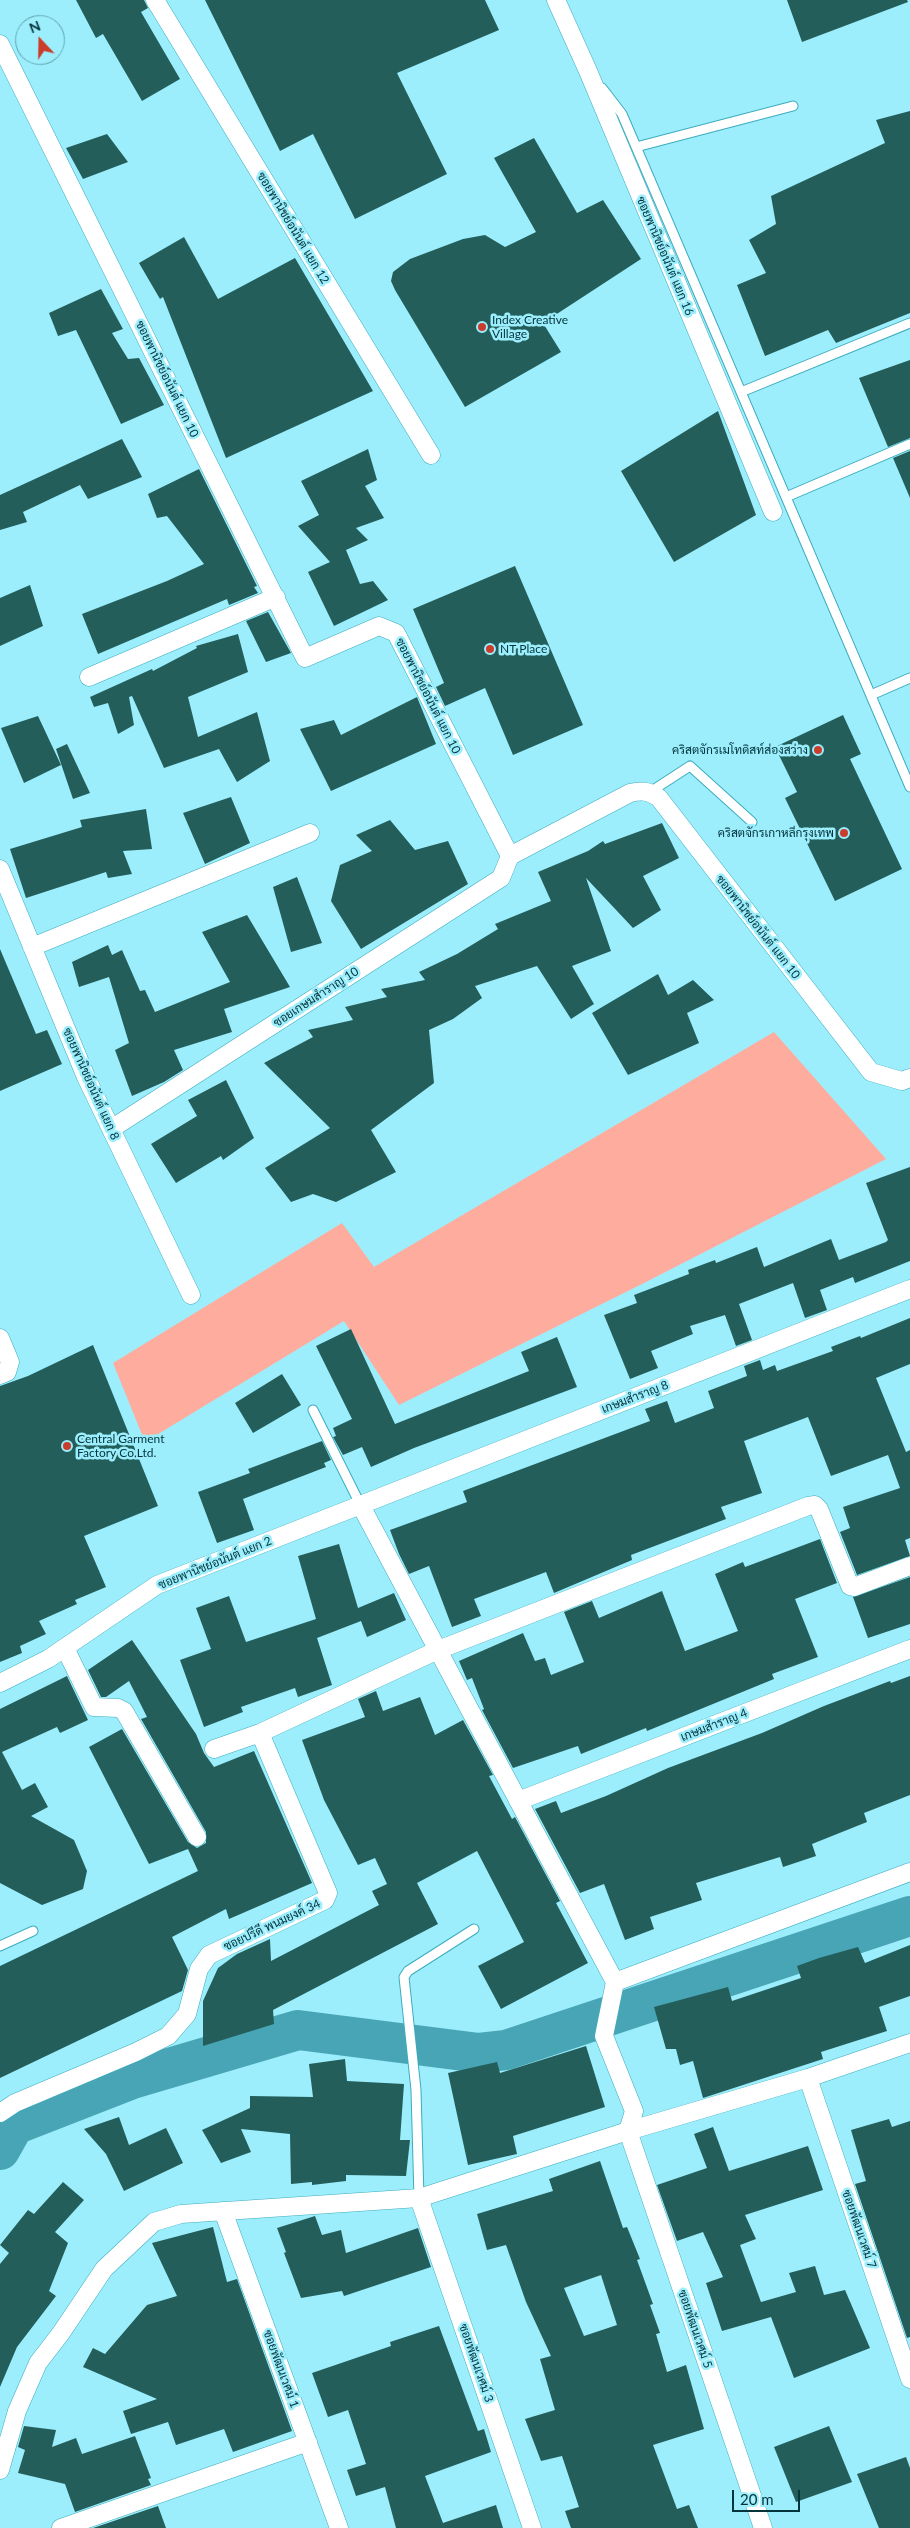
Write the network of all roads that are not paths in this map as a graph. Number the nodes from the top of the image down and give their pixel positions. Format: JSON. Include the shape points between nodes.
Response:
{"nodes":[{"id":1,"x":155,"y":0,"type":"edge"},
{"id":2,"x":556,"y":0,"type":"edge"},
{"id":3,"x":0,"y":44,"type":"edge"},
{"id":4,"x":588,"y":71,"type":"junction"},
{"id":5,"x":794,"y":106,"type":"dead end"},
{"id":6,"x":636,"y":147,"type":"junction"},
{"id":7,"x":910,"y":323,"type":"edge"},
{"id":8,"x":741,"y":392,"type":"junction"},
{"id":9,"x":910,"y":444,"type":"edge"},
{"id":10,"x":431,"y":455,"type":"dead end"},
{"id":11,"x":786,"y":497,"type":"junction"},
{"id":12,"x":773,"y":512,"type":"dead end"},
{"id":13,"x":276,"y":597,"type":"junction"},
{"id":14,"x":89,"y":677,"type":"dead end"},
{"id":15,"x":910,"y":678,"type":"edge"},
{"id":16,"x":871,"y":695,"type":"junction"},
{"id":17,"x":910,"y":787,"type":"edge"},
{"id":18,"x":650,"y":792,"type":"junction"},
{"id":19,"x":752,"y":822,"type":"dead end"},
{"id":20,"x":310,"y":833,"type":"dead end"},
{"id":21,"x":510,"y":856,"type":"junction"},
{"id":22,"x":0,"y":869,"type":"edge"},
{"id":23,"x":32,"y":947,"type":"junction"},
{"id":24,"x":910,"y":1078,"type":"edge"},
{"id":25,"x":111,"y":1129,"type":"junction"},
{"id":26,"x":910,"y":1289,"type":"edge"},
{"id":27,"x":191,"y":1295,"type":"dead end"},
{"id":28,"x":0,"y":1338,"type":"edge"},
{"id":29,"x":0,"y":1375,"type":"edge"},
{"id":30,"x":313,"y":1410,"type":"dead end"},
{"id":31,"x":360,"y":1504,"type":"junction"},
{"id":32,"x":910,"y":1566,"type":"edge"},
{"id":33,"x":65,"y":1648,"type":"junction"},
{"id":34,"x":910,"y":1649,"type":"edge"},
{"id":35,"x":438,"y":1650,"type":"junction"},
{"id":36,"x":0,"y":1682,"type":"edge"},
{"id":37,"x":260,"y":1733,"type":"junction"},
{"id":38,"x":214,"y":1749,"type":"dead end"},
{"id":39,"x":518,"y":1801,"type":"junction"},
{"id":40,"x":198,"y":1837,"type":"dead end"},
{"id":41,"x":910,"y":1872,"type":"edge"},
{"id":42,"x":474,"y":1930,"type":"dead end"},
{"id":43,"x":33,"y":1931,"type":"dead end"},
{"id":44,"x":0,"y":1946,"type":"edge"},
{"id":45,"x":615,"y":1982,"type":"junction"},
{"id":46,"x":910,"y":2043,"type":"edge"},
{"id":47,"x":808,"y":2078,"type":"junction"},
{"id":48,"x":0,"y":2113,"type":"edge"},
{"id":49,"x":628,"y":2130,"type":"junction"},
{"id":50,"x":419,"y":2198,"type":"junction"},
{"id":51,"x":223,"y":2211,"type":"junction"},
{"id":52,"x":910,"y":2380,"type":"edge"},
{"id":53,"x":308,"y":2442,"type":"junction"},
{"id":54,"x":0,"y":2470,"type":"edge"},
{"id":55,"x":61,"y":2528,"type":"edge"},
{"id":56,"x":339,"y":2528,"type":"edge"},
{"id":57,"x":532,"y":2528,"type":"edge"},
{"id":58,"x":763,"y":2528,"type":"edge"}],
"edges":[{"from":1,"to":10,"type":"street","name":"ซอยพานิชย์อนันต์ แยก 12"},
{"from":2,"to":4,"type":"street","name":"ซอยพานิชย์อนันต์ แยก 16"},
{"from":3,"to":13,"type":"street","name":"ซอยพานิชย์อนันต์ แยก 10"},
{"from":4,"to":6,"type":"lane","via":[[622,114]]},
{"from":4,"to":12,"type":"street","name":"ซอยพานิชย์อนันต์ แยก 16"},
{"from":5,"to":6,"type":"lane"},
{"from":6,"to":8,"type":"lane"},
{"from":7,"to":8,"type":"lane"},
{"from":8,"to":11,"type":"lane"},
{"from":9,"to":11,"type":"lane"},
{"from":11,"to":16,"type":"lane"},
{"from":13,"to":14,"type":"street"},
{"from":13,"to":21,"type":"street","name":"ซอยพานิชย์อนันต์ แยก 10","via":[[305,658],[379,626],[396,633]]},
{"from":15,"to":16,"type":"lane"},
{"from":16,"to":17,"type":"lane"},
{"from":18,"to":19,"type":"lane","via":[[690,766]]},
{"from":18,"to":21,"type":"street","via":[[630,794]]},
{"from":18,"to":24,"type":"street","name":"ซอยพานิชย์อนันต์ แยก 10","via":[[659,798],[872,1072],[902,1081]]},
{"from":20,"to":23,"type":"street"},
{"from":21,"to":25,"type":"street","name":"ซอยเกษมสำราญ 10","via":[[501,878]]},
{"from":22,"to":23,"type":"street","name":"ซอยพานิชย์อนันต์ แยก 8"},
{"from":23,"to":25,"type":"street","name":"ซอยพานิชย์อนันต์ แยก 8"},
{"from":25,"to":27,"type":"street","name":"ซอยพานิชย์อนันต์ แยก 8"},
{"from":26,"to":31,"type":"street","name":"เกษมสำราญ 8"},
{"from":28,"to":29,"type":"street","via":[[10,1362],[7,1372]]},
{"from":30,"to":31,"type":"lane"},
{"from":31,"to":33,"type":"street","name":"ซอยพานิชย์อนันต์ แยก 2","via":[[157,1585]]},
{"from":31,"to":35,"type":"street"},
{"from":32,"to":35,"type":"street","via":[[850,1586],[815,1504]]},
{"from":33,"to":36,"type":"street","name":"ซอยพานิชย์อนันต์ แยก 2"},
{"from":33,"to":40,"type":"street","via":[[94,1706],[124,1711]]},
{"from":34,"to":39,"type":"street","name":"เกษมสำราญ 4"},
{"from":35,"to":37,"type":"street"},
{"from":35,"to":39,"type":"street"},
{"from":37,"to":38,"type":"street"},
{"from":37,"to":48,"type":"street","name":"ซอยปรีดี พนมยงค์ 34","via":[[328,1893],[325,1900],[209,1955],[199,1969],[187,2014],[168,2036],[15,2103]]},
{"from":39,"to":45,"type":"street"},
{"from":41,"to":45,"type":"street"},
{"from":42,"to":50,"type":"lane","via":[[408,1970],[404,1977],[416,2090]]},
{"from":43,"to":44,"type":"lane"},
{"from":45,"to":49,"type":"street","via":[[604,2036],[634,2111]]},
{"from":46,"to":47,"type":"street"},
{"from":47,"to":49,"type":"street"},
{"from":47,"to":52,"type":"street","name":"ซอยพัฒนเวศม์ 7"},
{"from":49,"to":50,"type":"street"},
{"from":49,"to":58,"type":"street","name":"ซอยพัฒนเวศม์ 5"},
{"from":50,"to":51,"type":"street"},
{"from":50,"to":57,"type":"street","name":"ซอยพัฒนเวศม์ 3"},
{"from":51,"to":53,"type":"street","name":"ซอยพัฒนเวศม์ 1"},
{"from":51,"to":54,"type":"street","via":[[181,2214],[154,2222],[104,2269],[38,2363],[17,2411]]},
{"from":53,"to":55,"type":"street"},
{"from":53,"to":56,"type":"street","name":"ซอยพัฒนเวศม์ 1"}]}
